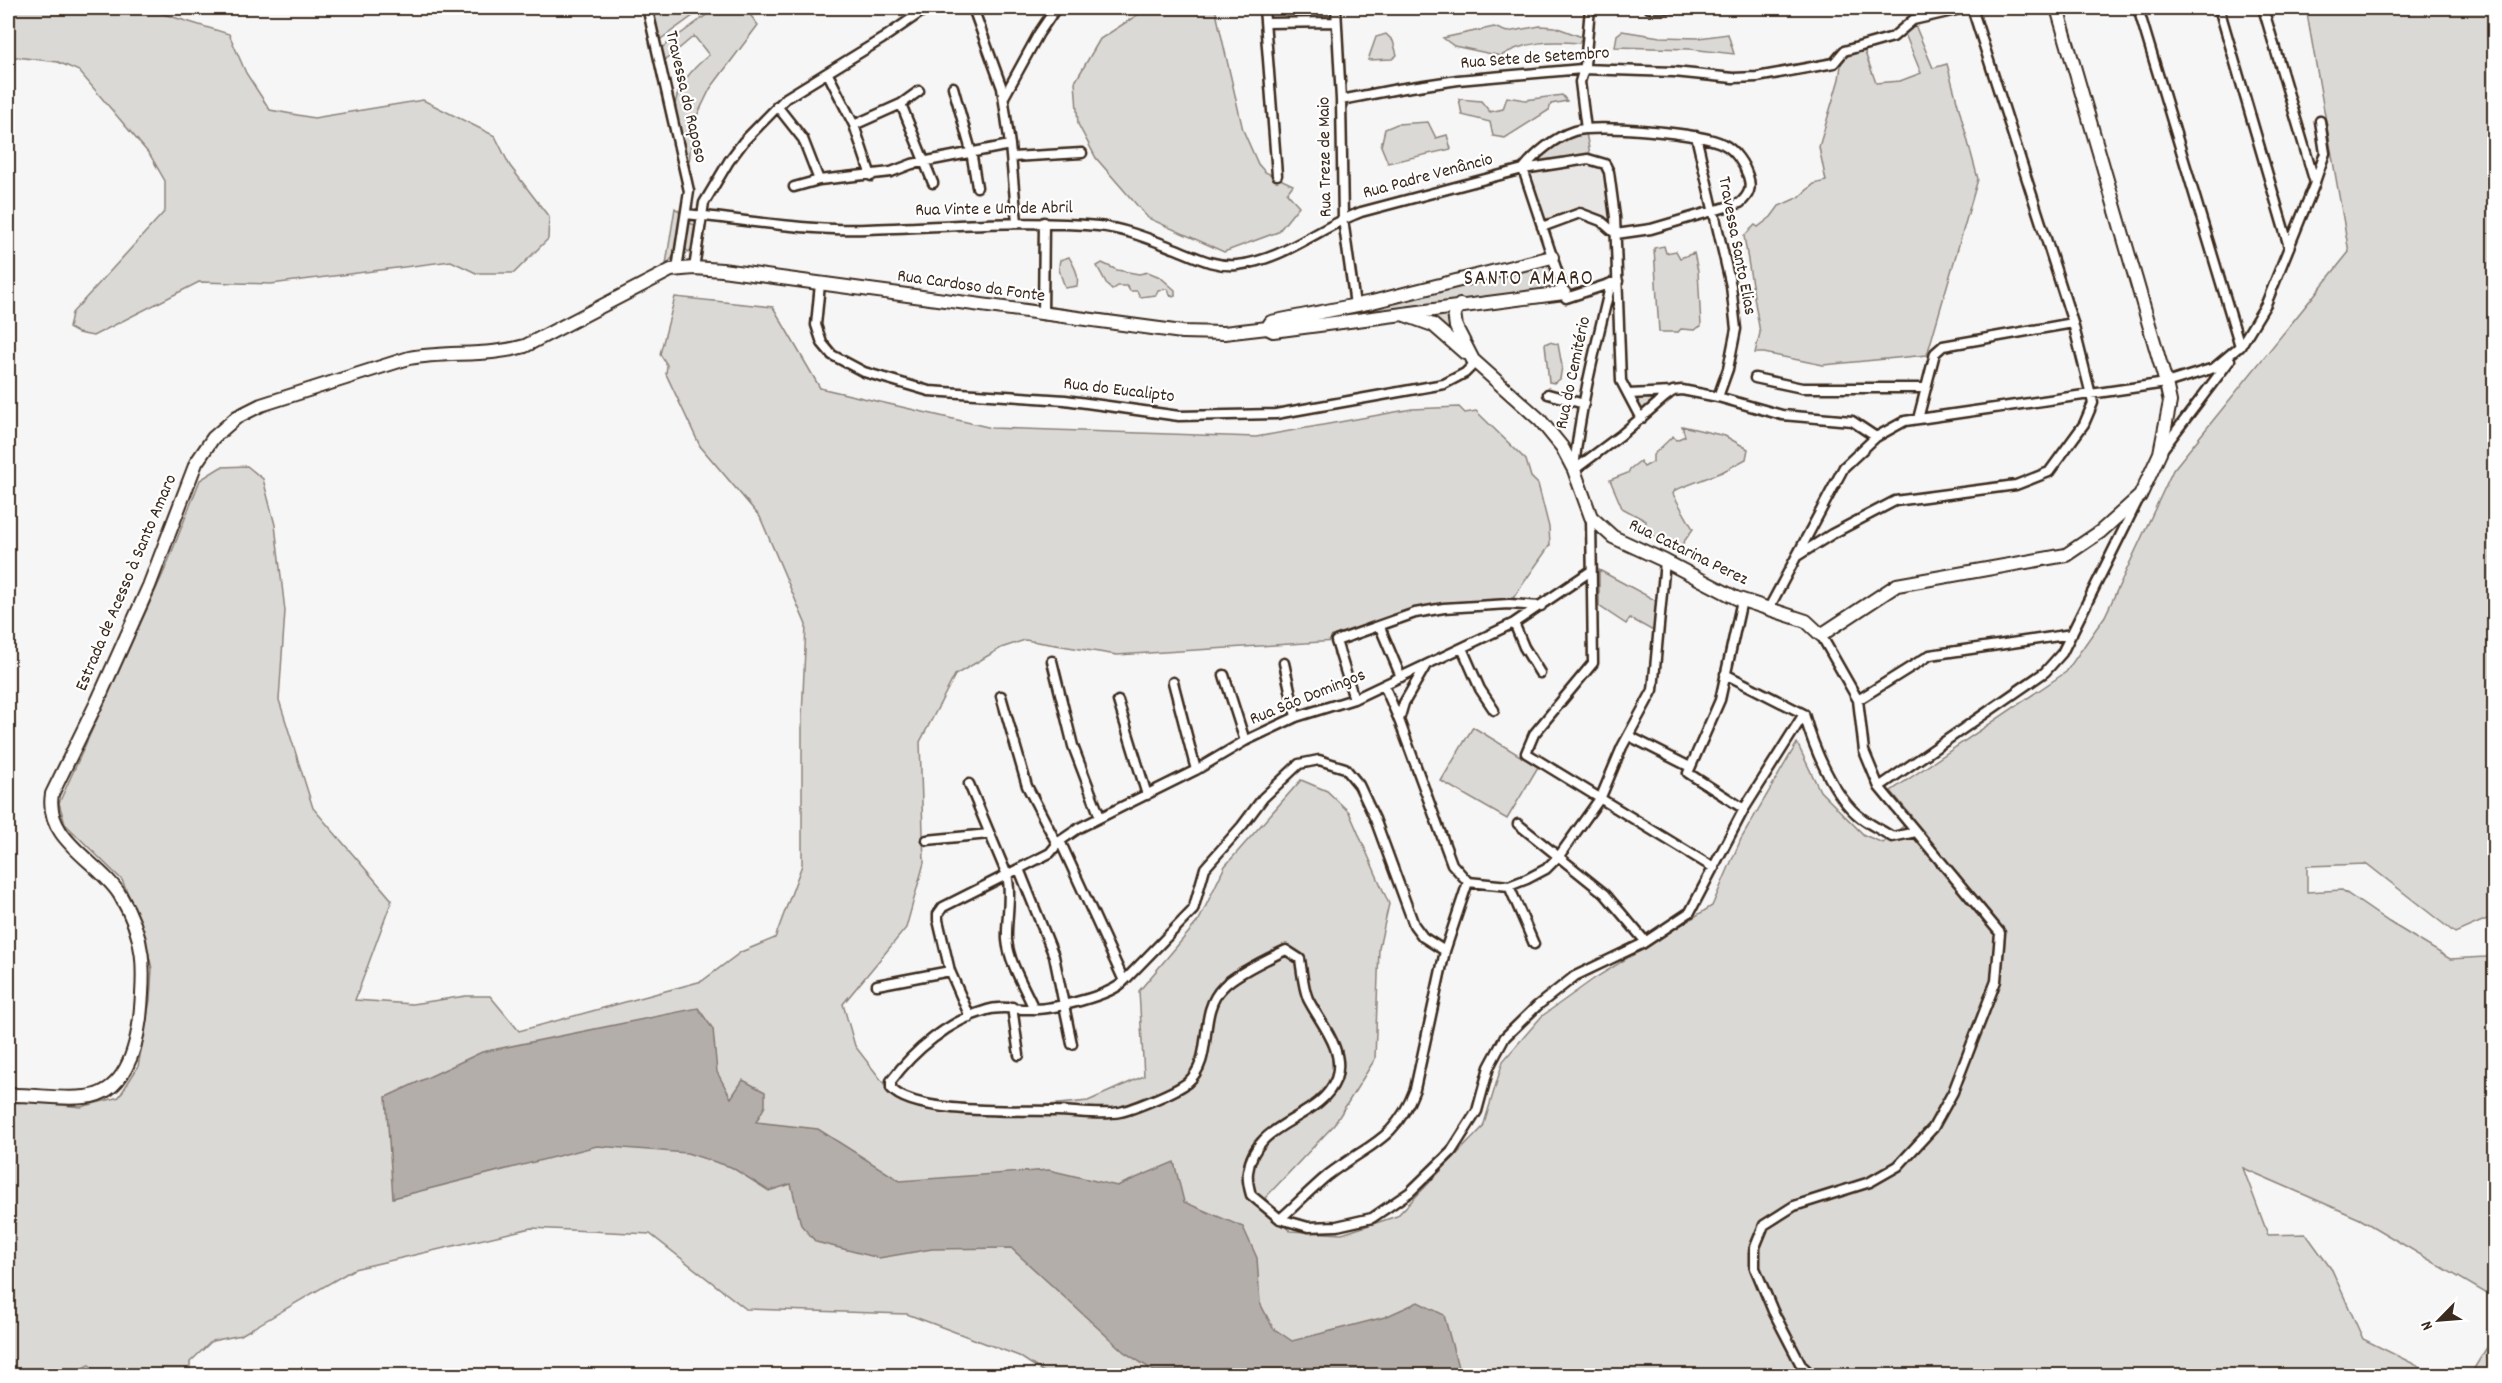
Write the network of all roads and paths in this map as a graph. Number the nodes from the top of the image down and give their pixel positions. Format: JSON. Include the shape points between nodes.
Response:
{"nodes":[{"id":1,"x":927,"y":8,"type":"edge"},
{"id":2,"x":973,"y":8,"type":"edge"},
{"id":3,"x":1056,"y":8,"type":"edge"},
{"id":4,"x":1264,"y":8,"type":"edge"},
{"id":5,"x":1336,"y":8,"type":"edge"},
{"id":6,"x":1590,"y":8,"type":"edge"},
{"id":7,"x":1649,"y":8,"type":"edge"},
{"id":8,"x":1698,"y":8,"type":"edge"},
{"id":9,"x":1965,"y":8,"type":"edge"},
{"id":10,"x":1972,"y":8,"type":"edge"},
{"id":11,"x":2057,"y":8,"type":"edge"},
{"id":12,"x":2138,"y":8,"type":"edge"},
{"id":13,"x":2219,"y":8,"type":"edge"},
{"id":14,"x":2263,"y":8,"type":"edge"},
{"id":15,"x":648,"y":11,"type":"dead end"},
{"id":16,"x":1336,"y":22,"type":"junction"},
{"id":17,"x":1266,"y":23,"type":"junction"},
{"id":18,"x":1582,"y":69,"type":"junction"},
{"id":19,"x":828,"y":74,"type":"junction"},
{"id":20,"x":952,"y":87,"type":"dead end"},
{"id":21,"x":919,"y":91,"type":"dead end"},
{"id":22,"x":1004,"y":98,"type":"junction"},
{"id":23,"x":1341,"y":100,"type":"junction"},
{"id":24,"x":901,"y":104,"type":"junction"},
{"id":25,"x":777,"y":106,"type":"junction"},
{"id":26,"x":2320,"y":121,"type":"dead end"},
{"id":27,"x":854,"y":125,"type":"junction"},
{"id":28,"x":1586,"y":129,"type":"junction"},
{"id":29,"x":1696,"y":136,"type":"junction"},
{"id":30,"x":1010,"y":145,"type":"junction"},
{"id":31,"x":971,"y":151,"type":"junction"},
{"id":32,"x":1082,"y":153,"type":"dead end"},
{"id":33,"x":1012,"y":157,"type":"junction"},
{"id":34,"x":924,"y":162,"type":"junction"},
{"id":35,"x":1523,"y":169,"type":"junction"},
{"id":36,"x":1277,"y":175,"type":"dead end"},
{"id":37,"x":872,"y":176,"type":"junction"},
{"id":38,"x":819,"y":180,"type":"junction"},
{"id":39,"x":933,"y":183,"type":"dead end"},
{"id":40,"x":2315,"y":183,"type":"junction"},
{"id":41,"x":794,"y":187,"type":"dead end"},
{"id":42,"x":977,"y":188,"type":"dead end"},
{"id":43,"x":1714,"y":213,"type":"junction"},
{"id":44,"x":686,"y":214,"type":"junction"},
{"id":45,"x":702,"y":215,"type":"junction"},
{"id":46,"x":1343,"y":219,"type":"junction"},
{"id":47,"x":1017,"y":222,"type":"junction"},
{"id":48,"x":1044,"y":222,"type":"junction"},
{"id":49,"x":1542,"y":227,"type":"junction"},
{"id":50,"x":1616,"y":234,"type":"junction"},
{"id":51,"x":2289,"y":248,"type":"junction"},
{"id":52,"x":1552,"y":257,"type":"junction"},
{"id":53,"x":693,"y":268,"type":"junction"},
{"id":54,"x":674,"y":270,"type":"junction"},
{"id":55,"x":1614,"y":282,"type":"junction"},
{"id":56,"x":820,"y":284,"type":"junction"},
{"id":57,"x":1564,"y":293,"type":"junction"},
{"id":58,"x":1355,"y":305,"type":"junction"},
{"id":59,"x":1460,"y":305,"type":"junction"},
{"id":60,"x":1397,"y":314,"type":"junction"},
{"id":61,"x":1043,"y":315,"type":"junction"},
{"id":62,"x":1358,"y":320,"type":"junction"},
{"id":63,"x":2073,"y":323,"type":"junction"},
{"id":64,"x":1268,"y":328,"type":"junction"},
{"id":65,"x":2240,"y":346,"type":"junction"},
{"id":66,"x":1474,"y":362,"type":"junction"},
{"id":67,"x":1755,"y":378,"type":"dead end"},
{"id":68,"x":2166,"y":383,"type":"junction"},
{"id":69,"x":1925,"y":388,"type":"junction"},
{"id":70,"x":1673,"y":392,"type":"junction"},
{"id":71,"x":1548,"y":394,"type":"dead end"},
{"id":72,"x":1628,"y":394,"type":"junction"},
{"id":73,"x":2092,"y":395,"type":"junction"},
{"id":74,"x":1718,"y":397,"type":"junction"},
{"id":75,"x":1584,"y":404,"type":"junction"},
{"id":76,"x":1641,"y":419,"type":"junction"},
{"id":77,"x":1918,"y":419,"type":"junction"},
{"id":78,"x":1876,"y":437,"type":"junction"},
{"id":79,"x":2160,"y":453,"type":"junction"},
{"id":80,"x":1574,"y":470,"type":"junction"},
{"id":81,"x":2140,"y":496,"type":"junction"},
{"id":82,"x":1591,"y":518,"type":"junction"},
{"id":83,"x":1797,"y":556,"type":"junction"},
{"id":84,"x":1665,"y":561,"type":"junction"},
{"id":85,"x":1591,"y":571,"type":"junction"},
{"id":86,"x":1742,"y":600,"type":"junction"},
{"id":87,"x":1541,"y":606,"type":"junction"},
{"id":88,"x":1769,"y":608,"type":"junction"},
{"id":89,"x":1514,"y":623,"type":"junction"},
{"id":90,"x":1380,"y":627,"type":"junction"},
{"id":91,"x":2072,"y":634,"type":"junction"},
{"id":92,"x":1821,"y":635,"type":"junction"},
{"id":93,"x":1462,"y":648,"type":"junction"},
{"id":94,"x":1052,"y":661,"type":"dead end"},
{"id":95,"x":1284,"y":663,"type":"dead end"},
{"id":96,"x":1427,"y":665,"type":"junction"},
{"id":97,"x":1540,"y":673,"type":"dead end"},
{"id":98,"x":1725,"y":674,"type":"junction"},
{"id":99,"x":1224,"y":675,"type":"dead end"},
{"id":100,"x":1401,"y":676,"type":"junction"},
{"id":101,"x":1173,"y":681,"type":"dead end"},
{"id":102,"x":1384,"y":685,"type":"junction"},
{"id":103,"x":1001,"y":696,"type":"dead end"},
{"id":104,"x":1354,"y":699,"type":"junction"},
{"id":105,"x":1858,"y":700,"type":"junction"},
{"id":106,"x":1118,"y":701,"type":"dead end"},
{"id":107,"x":1494,"y":710,"type":"dead end"},
{"id":108,"x":1804,"y":714,"type":"junction"},
{"id":109,"x":1296,"y":717,"type":"junction"},
{"id":110,"x":1399,"y":720,"type":"junction"},
{"id":111,"x":1629,"y":736,"type":"junction"},
{"id":112,"x":1245,"y":741,"type":"junction"},
{"id":113,"x":1690,"y":767,"type":"junction"},
{"id":114,"x":1196,"y":770,"type":"junction"},
{"id":115,"x":969,"y":784,"type":"dead end"},
{"id":116,"x":1879,"y":787,"type":"junction"},
{"id":117,"x":1147,"y":795,"type":"junction"},
{"id":118,"x":1600,"y":797,"type":"junction"},
{"id":119,"x":1744,"y":809,"type":"junction"},
{"id":120,"x":1100,"y":816,"type":"junction"},
{"id":121,"x":1518,"y":824,"type":"dead end"},
{"id":122,"x":1916,"y":832,"type":"junction"},
{"id":123,"x":989,"y":834,"type":"junction"},
{"id":124,"x":927,"y":840,"type":"dead end"},
{"id":125,"x":1058,"y":843,"type":"junction"},
{"id":126,"x":1559,"y":856,"type":"junction"},
{"id":127,"x":1714,"y":868,"type":"junction"},
{"id":128,"x":1019,"y":869,"type":"junction"},
{"id":129,"x":1007,"y":875,"type":"junction"},
{"id":130,"x":1468,"y":882,"type":"junction"},
{"id":131,"x":1509,"y":886,"type":"junction"},
{"id":132,"x":1645,"y":941,"type":"junction"},
{"id":133,"x":1534,"y":944,"type":"dead end"},
{"id":134,"x":1445,"y":951,"type":"junction"},
{"id":135,"x":950,"y":971,"type":"junction"},
{"id":136,"x":1124,"y":981,"type":"junction"},
{"id":137,"x":877,"y":985,"type":"dead end"},
{"id":138,"x":1063,"y":1004,"type":"junction"},
{"id":139,"x":1012,"y":1008,"type":"junction"},
{"id":140,"x":1034,"y":1009,"type":"junction"},
{"id":141,"x":970,"y":1017,"type":"junction"},
{"id":142,"x":1072,"y":1044,"type":"dead end"},
{"id":143,"x":1019,"y":1055,"type":"dead end"},
{"id":144,"x":8,"y":1095,"type":"edge"},
{"id":145,"x":1280,"y":1219,"type":"junction"},
{"id":146,"x":1813,"y":1376,"type":"edge"}],
"edges":[{"from":1,"to":19,"type":"street"},
{"from":2,"to":22,"type":"street"},
{"from":3,"to":22,"type":"street"},
{"from":4,"to":17,"type":"street"},
{"from":5,"to":16,"type":"street","name":"Rua Treze de Maio"},
{"from":6,"to":18,"type":"street"},
{"from":7,"to":8,"type":"street"},
{"from":9,"to":18,"type":"street","name":"Rua Sete de Setembro","via":[[1913,20],[1893,37],[1844,51],[1834,63],[1756,77]]},
{"from":10,"to":63,"type":"street"},
{"from":11,"to":68,"type":"main road"},
{"from":12,"to":65,"type":"street"},
{"from":13,"to":51,"type":"street"},
{"from":14,"to":40,"type":"street"},
{"from":15,"to":44,"type":"street","name":"Travessa do Raposo","via":[[689,190]]},
{"from":16,"to":17,"type":"street"},
{"from":16,"to":23,"type":"street","name":"Rua Treze de Maio"},
{"from":17,"to":36,"type":"street"},
{"from":18,"to":23,"type":"street","name":"Rua Sete de Setembro","via":[[1458,80]]},
{"from":18,"to":28,"type":"street"},
{"from":19,"to":25,"type":"street"},
{"from":19,"to":27,"type":"street"},
{"from":20,"to":31,"type":"street"},
{"from":21,"to":24,"type":"street"},
{"from":22,"to":30,"type":"street"},
{"from":23,"to":46,"type":"street","name":"Rua Treze de Maio"},
{"from":24,"to":27,"type":"street"},
{"from":24,"to":34,"type":"street"},
{"from":25,"to":38,"type":"street","via":[[803,139]]},
{"from":25,"to":45,"type":"street","via":[[729,161],[709,192]]},
{"from":26,"to":40,"type":"street","via":[[2325,153]]},
{"from":27,"to":37,"type":"street"},
{"from":28,"to":29,"type":"street","name":"Rua Padre Venâncio"},
{"from":28,"to":35,"type":"street","name":"Rua Padre Venâncio","via":[[1568,134]]},
{"from":29,"to":43,"type":"street","name":"Travessa Santo Elias"},
{"from":29,"to":43,"type":"street","name":"Rua Padre Venâncio","via":[[1725,145],[1749,178],[1748,196]]},
{"from":30,"to":31,"type":"street"},
{"from":30,"to":33,"type":"street"},
{"from":31,"to":34,"type":"street"},
{"from":31,"to":42,"type":"street"},
{"from":32,"to":33,"type":"street"},
{"from":33,"to":47,"type":"street"},
{"from":34,"to":37,"type":"street"},
{"from":34,"to":39,"type":"street"},
{"from":35,"to":46,"type":"street","name":"Rua Padre Venâncio"},
{"from":35,"to":49,"type":"street"},
{"from":35,"to":50,"type":"street","name":"Rua Padre Venâncio","via":[[1588,159],[1605,164]]},
{"from":37,"to":38,"type":"street"},
{"from":38,"to":41,"type":"street"},
{"from":40,"to":51,"type":"street"},
{"from":43,"to":50,"type":"street"},
{"from":43,"to":74,"type":"street","name":"Travessa Santo Elias","via":[[1736,328]]},
{"from":44,"to":45,"type":"street","name":"Rua Vinte e Um de Abril"},
{"from":44,"to":54,"type":"street"},
{"from":45,"to":47,"type":"street","name":"Rua Vinte e Um de Abril","via":[[864,229]]},
{"from":45,"to":53,"type":"street"},
{"from":46,"to":48,"type":"street","name":"Rua Vinte e Um de Abril","via":[[1288,251],[1236,265],[1205,261],[1101,226]]},
{"from":46,"to":58,"type":"street","name":"Rua Treze de Maio"},
{"from":47,"to":48,"type":"street","name":"Rua Vinte e Um de Abril"},
{"from":48,"to":61,"type":"street"},
{"from":49,"to":50,"type":"street","via":[[1580,213],[1601,221]]},
{"from":49,"to":52,"type":"street"},
{"from":50,"to":55,"type":"street"},
{"from":51,"to":65,"type":"street","via":[[2266,304]]},
{"from":52,"to":57,"type":"street"},
{"from":52,"to":58,"type":"main road","name":"Rua Cardoso da Fonte"},
{"from":53,"to":54,"type":"main road","name":"Rua Cardoso da Fonte"},
{"from":53,"to":56,"type":"main road","name":"Rua Cardoso da Fonte"},
{"from":54,"to":144,"type":"main road","name":"Estrada de Acesso à Santo Amaro","via":[[525,346],[428,355],[389,363],[261,405],[237,417],[213,438],[196,463],[149,586],[50,803],[55,826],[110,881],[140,942],[144,956],[142,994],[134,1048],[121,1077],[97,1095]]},
{"from":55,"to":57,"type":"street","name":"Rua Cardoso da Fonte","via":[[1566,298]]},
{"from":55,"to":72,"type":"street","via":[[1621,381]]},
{"from":55,"to":75,"type":"street","name":"Rua do Cemitério"},
{"from":56,"to":61,"type":"main road","name":"Rua Cardoso da Fonte"},
{"from":56,"to":66,"type":"street","name":"Rua do Eucalipto","via":[[818,334],[832,355],[864,372],[929,391],[1065,400],[1179,416],[1276,414],[1444,384],[1465,374]]},
{"from":57,"to":59,"type":"main road","name":"Rua Cardoso da Fonte"},
{"from":58,"to":62,"type":"main road"},
{"from":58,"to":64,"type":"main road","name":"Rua Cardoso da Fonte","via":[[1271,322]]},
{"from":59,"to":60,"type":"main road","name":"Rua Cardoso da Fonte"},
{"from":59,"to":66,"type":"main road","via":[[1454,312],[1455,322]]},
{"from":60,"to":62,"type":"main road","name":"Rua Cardoso da Fonte"},
{"from":60,"to":66,"type":"main road","via":[[1433,325]]},
{"from":61,"to":64,"type":"main road","name":"Rua Cardoso da Fonte","via":[[1182,332]]},
{"from":62,"to":64,"type":"main road","name":"Rua Cardoso da Fonte","via":[[1270,332]]},
{"from":63,"to":69,"type":"street","via":[[1943,346],[1935,353]]},
{"from":63,"to":73,"type":"street"},
{"from":65,"to":68,"type":"street","via":[[2214,368]]},
{"from":65,"to":79,"type":"street"},
{"from":66,"to":80,"type":"main road","via":[[1540,420],[1562,447]]},
{"from":67,"to":69,"type":"street","via":[[1802,388]]},
{"from":68,"to":73,"type":"street"},
{"from":68,"to":79,"type":"main road","via":[[2170,402]]},
{"from":69,"to":77,"type":"street"},
{"from":70,"to":72,"type":"street"},
{"from":70,"to":74,"type":"street"},
{"from":70,"to":76,"type":"street"},
{"from":71,"to":75,"type":"street"},
{"from":72,"to":76,"type":"street"},
{"from":73,"to":77,"type":"street"},
{"from":73,"to":83,"type":"street","via":[[2093,403],[2084,424],[2049,472],[2016,485],[1895,501]]},
{"from":74,"to":78,"type":"street","via":[[1782,415],[1852,421]]},
{"from":75,"to":80,"type":"street","name":"Rua do Cemitério"},
{"from":76,"to":80,"type":"street"},
{"from":77,"to":78,"type":"street","via":[[1905,421]]},
{"from":78,"to":83,"type":"street","via":[[1844,467]]},
{"from":79,"to":81,"type":"main road"},
{"from":80,"to":82,"type":"main road"},
{"from":81,"to":91,"type":"street"},
{"from":81,"to":92,"type":"main road","via":[[2067,555],[1897,585]]},
{"from":82,"to":84,"type":"main road","name":"Rua Catarina Perez","via":[[1613,537]]},
{"from":82,"to":85,"type":"street"},
{"from":83,"to":88,"type":"street"},
{"from":84,"to":86,"type":"main road","name":"Rua Catarina Perez"},
{"from":84,"to":111,"type":"street","via":[[1653,690]]},
{"from":85,"to":87,"type":"street","name":"Rua São Domingos"},
{"from":85,"to":118,"type":"street","via":[[1593,663],[1534,734],[1526,753]]},
{"from":86,"to":88,"type":"main road","name":"Rua Catarina Perez"},
{"from":86,"to":98,"type":"street"},
{"from":87,"to":89,"type":"street","name":"Rua São Domingos"},
{"from":87,"to":90,"type":"street","via":[[1509,603],[1444,608]]},
{"from":88,"to":92,"type":"main road","name":"Rua Catarina Perez","via":[[1806,621]]},
{"from":89,"to":93,"type":"street","name":"Rua São Domingos"},
{"from":89,"to":97,"type":"street"},
{"from":90,"to":100,"type":"street"},
{"from":90,"to":104,"type":"street","via":[[1336,641]]},
{"from":91,"to":105,"type":"street","via":[[1930,655]]},
{"from":91,"to":116,"type":"street","via":[[2045,672]]},
{"from":92,"to":105,"type":"street","name":"Rua Catarina Perez"},
{"from":93,"to":96,"type":"street","name":"Rua São Domingos"},
{"from":93,"to":107,"type":"street"},
{"from":94,"to":120,"type":"street","via":[[1073,746]]},
{"from":95,"to":109,"type":"street"},
{"from":96,"to":100,"type":"street","name":"Rua São Domingos"},
{"from":96,"to":110,"type":"street","via":[[1404,703]]},
{"from":98,"to":108,"type":"street"},
{"from":98,"to":113,"type":"street","via":[[1720,700]]},
{"from":99,"to":112,"type":"street"},
{"from":100,"to":102,"type":"street","name":"Rua São Domingos"},
{"from":101,"to":114,"type":"street"},
{"from":102,"to":104,"type":"street","name":"Rua São Domingos"},
{"from":102,"to":110,"type":"street"},
{"from":103,"to":125,"type":"street","via":[[1027,786]]},
{"from":104,"to":109,"type":"street","name":"Rua São Domingos"},
{"from":105,"to":116,"type":"street","name":"Rua Catarina Perez","via":[[1864,751]]},
{"from":106,"to":117,"type":"street"},
{"from":108,"to":119,"type":"street"},
{"from":108,"to":122,"type":"street","via":[[1832,782],[1858,816],[1892,837]]},
{"from":109,"to":112,"type":"street","name":"Rua São Domingos"},
{"from":110,"to":130,"type":"street","via":[[1452,864]]},
{"from":111,"to":113,"type":"street"},
{"from":111,"to":118,"type":"street"},
{"from":112,"to":114,"type":"street","name":"Rua São Domingos"},
{"from":113,"to":119,"type":"street","via":[[1688,773]]},
{"from":114,"to":117,"type":"street","name":"Rua São Domingos"},
{"from":115,"to":123,"type":"street"},
{"from":116,"to":122,"type":"street","name":"Rua Catarina Perez"},
{"from":117,"to":120,"type":"street","name":"Rua São Domingos"},
{"from":118,"to":126,"type":"street"},
{"from":118,"to":127,"type":"street"},
{"from":119,"to":127,"type":"street"},
{"from":120,"to":125,"type":"street","name":"Rua São Domingos"},
{"from":121,"to":126,"type":"street"},
{"from":122,"to":146,"type":"street","name":"Rua Catarina Perez","via":[[2000,933],[1996,981],[1953,1092],[1933,1128],[1898,1166],[1870,1182],[1794,1206],[1764,1225],[1755,1247],[1755,1268],[1801,1365]]},
{"from":123,"to":124,"type":"street"},
{"from":123,"to":129,"type":"street"},
{"from":125,"to":128,"type":"street","name":"Rua São Domingos","via":[[1050,853]]},
{"from":125,"to":136,"type":"street"},
{"from":126,"to":131,"type":"street","via":[[1546,869]]},
{"from":126,"to":132,"type":"street","via":[[1605,894]]},
{"from":127,"to":132,"type":"street","via":[[1690,912]]},
{"from":128,"to":129,"type":"street","name":"Rua São Domingos"},
{"from":128,"to":138,"type":"street","via":[[1054,956]]},
{"from":129,"to":135,"type":"street","name":"Rua São Domingos","via":[[940,910],[938,920]]},
{"from":129,"to":140,"type":"street","via":[[1009,949]]},
{"from":130,"to":131,"type":"street"},
{"from":130,"to":134,"type":"street"},
{"from":131,"to":133,"type":"street"},
{"from":132,"to":145,"type":"street","via":[[1575,976],[1505,1037],[1489,1067],[1477,1112],[1451,1152],[1410,1192],[1372,1218],[1337,1226],[1308,1227]]},
{"from":134,"to":136,"type":"street","via":[[1423,937],[1414,925],[1359,785],[1345,768],[1319,760],[1299,764],[1263,798],[1205,868],[1193,910]]},
{"from":134,"to":145,"type":"street","via":[[1415,1089],[1407,1109],[1395,1126],[1329,1175]]},
{"from":135,"to":137,"type":"street"},
{"from":135,"to":141,"type":"street"},
{"from":136,"to":138,"type":"street","via":[[1103,995]]},
{"from":138,"to":140,"type":"street"},
{"from":138,"to":142,"type":"street"},
{"from":139,"to":140,"type":"street"},
{"from":139,"to":141,"type":"street","via":[[987,1010]]},
{"from":139,"to":143,"type":"street"},
{"from":141,"to":145,"type":"street","via":[[944,1031],[907,1060],[891,1081],[893,1091],[923,1103],[950,1107],[1118,1113],[1172,1092],[1196,1073],[1203,1061],[1212,1005],[1222,987],[1286,950],[1300,959],[1307,997],[1337,1053],[1336,1078],[1320,1101],[1256,1146],[1247,1173],[1251,1195]]}]}
